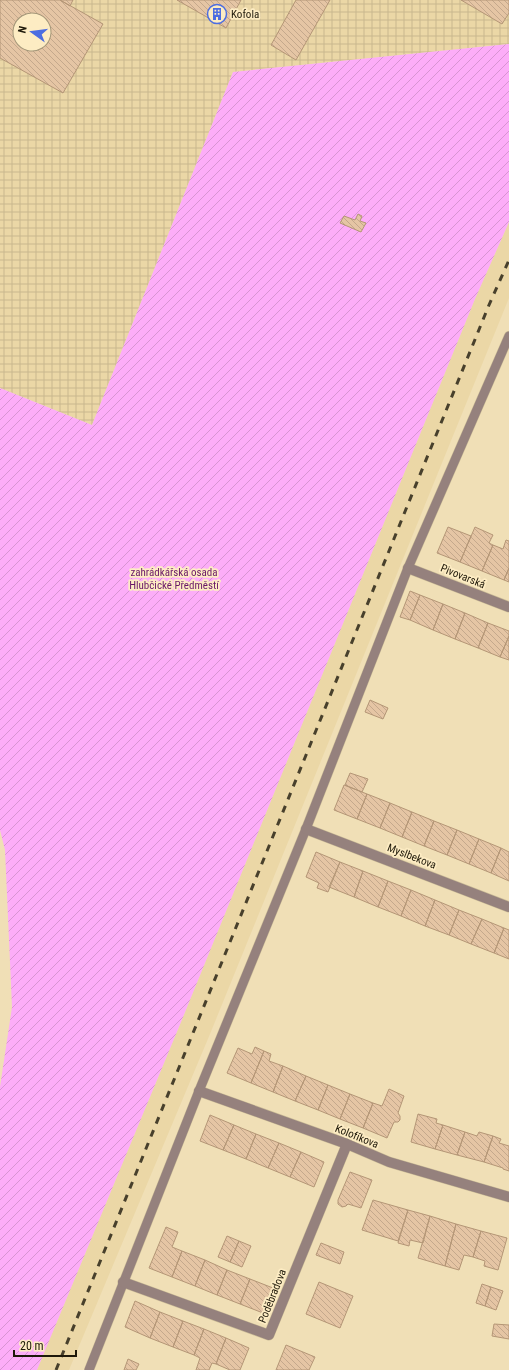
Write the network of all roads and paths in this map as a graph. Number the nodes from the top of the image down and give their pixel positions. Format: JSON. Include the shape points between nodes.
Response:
{"nodes":[{"id":1,"x":509,"y":336,"type":"edge"},
{"id":2,"x":408,"y":568,"type":"junction"},
{"id":3,"x":509,"y":607,"type":"edge"},
{"id":4,"x":306,"y":828,"type":"junction"},
{"id":5,"x":509,"y":907,"type":"edge"},
{"id":6,"x":199,"y":1090,"type":"junction"},
{"id":7,"x":347,"y":1144,"type":"junction"},
{"id":8,"x":509,"y":1196,"type":"edge"},
{"id":9,"x":123,"y":1282,"type":"junction"},
{"id":10,"x":89,"y":1370,"type":"edge"}],
"edges":[{"from":1,"to":2,"type":"lane"},
{"from":2,"to":3,"type":"street","name":"Pivovarská"},
{"from":2,"to":4,"type":"lane"},
{"from":4,"to":5,"type":"street","name":"Myslbekova"},
{"from":4,"to":6,"type":"lane"},
{"from":6,"to":7,"type":"street","name":"Kolofíkova"},
{"from":6,"to":9,"type":"lane"},
{"from":7,"to":8,"type":"street","name":"Kolofíkova","via":[[390,1162]]},
{"from":7,"to":9,"type":"street","name":"Poděbradova","via":[[269,1335]]},
{"from":9,"to":10,"type":"lane"}]}
